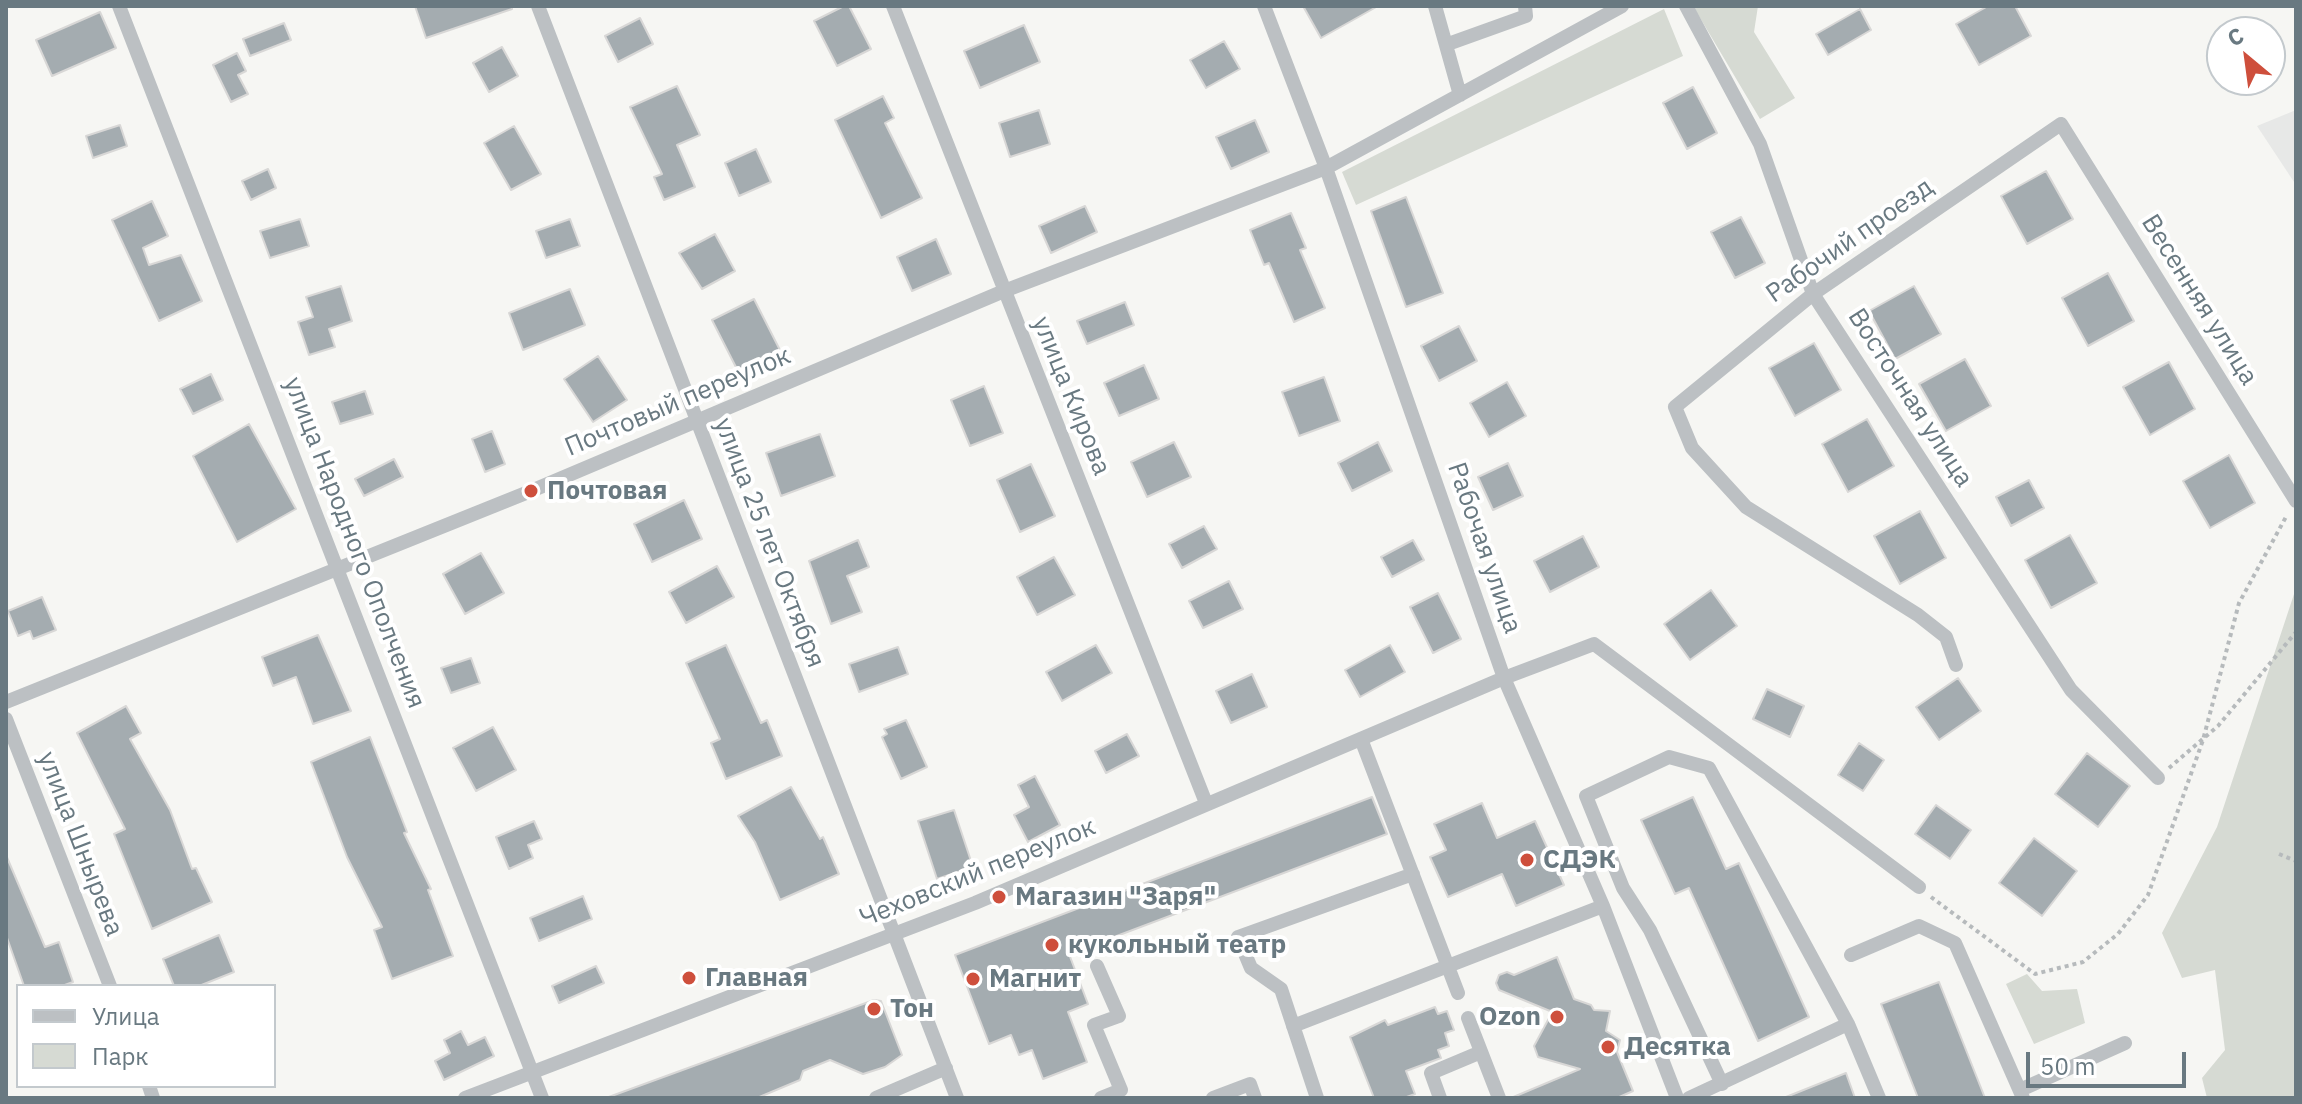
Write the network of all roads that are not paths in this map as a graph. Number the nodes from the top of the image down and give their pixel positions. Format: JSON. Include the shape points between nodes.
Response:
{"nodes":[{"id":1,"x":119,"y":6,"type":"edge"},
{"id":2,"x":538,"y":6,"type":"edge"},
{"id":3,"x":893,"y":6,"type":"edge"},
{"id":4,"x":1264,"y":6,"type":"edge"},
{"id":5,"x":1435,"y":6,"type":"edge"},
{"id":6,"x":1525,"y":6,"type":"edge"},
{"id":7,"x":1622,"y":6,"type":"edge"},
{"id":8,"x":1686,"y":6,"type":"edge"},
{"id":9,"x":1448,"y":44,"type":"junction"},
{"id":10,"x":1460,"y":95,"type":"junction"},
{"id":11,"x":2061,"y":124,"type":"joint"},
{"id":12,"x":1326,"y":168,"type":"junction"},
{"id":13,"x":1004,"y":291,"type":"junction"},
{"id":14,"x":1813,"y":294,"type":"junction"},
{"id":15,"x":695,"y":420,"type":"junction"},
{"id":16,"x":2296,"y":502,"type":"edge"},
{"id":17,"x":339,"y":569,"type":"junction"},
{"id":18,"x":1956,"y":665,"type":"dead end"},
{"id":19,"x":1504,"y":678,"type":"junction"},
{"id":20,"x":6,"y":702,"type":"edge"},
{"id":21,"x":6,"y":719,"type":"edge"},
{"id":22,"x":1361,"y":739,"type":"junction"},
{"id":23,"x":2158,"y":778,"type":"road end"},
{"id":24,"x":1206,"y":803,"type":"junction"},
{"id":25,"x":1413,"y":874,"type":"junction"},
{"id":26,"x":1919,"y":887,"type":"road end"},
{"id":27,"x":1603,"y":906,"type":"junction"},
{"id":28,"x":896,"y":933,"type":"junction"},
{"id":29,"x":1851,"y":955,"type":"dead end"},
{"id":30,"x":1097,"y":966,"type":"dead end"},
{"id":31,"x":1448,"y":966,"type":"junction"},
{"id":32,"x":109,"y":984,"type":"edge"},
{"id":33,"x":1458,"y":993,"type":"dead end"},
{"id":34,"x":1468,"y":1018,"type":"dead end"},
{"id":35,"x":1848,"y":1024,"type":"junction"},
{"id":36,"x":1293,"y":1026,"type":"junction"},
{"id":37,"x":2125,"y":1043,"type":"dead end"},
{"id":38,"x":1481,"y":1052,"type":"junction"},
{"id":39,"x":946,"y":1068,"type":"junction"},
{"id":40,"x":531,"y":1072,"type":"junction"},
{"id":41,"x":1722,"y":1084,"type":"junction"},
{"id":42,"x":2021,"y":1094,"type":"edge"},
{"id":43,"x":465,"y":1098,"type":"edge"},
{"id":44,"x":542,"y":1098,"type":"edge"},
{"id":45,"x":876,"y":1098,"type":"edge"},
{"id":46,"x":957,"y":1098,"type":"edge"},
{"id":47,"x":1101,"y":1098,"type":"edge"},
{"id":48,"x":1213,"y":1098,"type":"edge"},
{"id":49,"x":1255,"y":1098,"type":"edge"},
{"id":50,"x":1317,"y":1098,"type":"edge"},
{"id":51,"x":1440,"y":1098,"type":"edge"},
{"id":52,"x":1499,"y":1098,"type":"edge"},
{"id":53,"x":1677,"y":1098,"type":"edge"},
{"id":54,"x":1689,"y":1098,"type":"edge"},
{"id":55,"x":1879,"y":1098,"type":"edge"}],
"edges":[{"from":1,"to":17,"type":"street","name":"улица Народного Ополчения"},
{"from":2,"to":15,"type":"street","name":"улица 25 лет Октября"},
{"from":3,"to":13,"type":"street","name":"улица Кирова"},
{"from":4,"to":12,"type":"street","name":"Рабочая улица"},
{"from":5,"to":9,"type":"street"},
{"from":6,"to":9,"type":"street","via":[[1526,16]]},
{"from":7,"to":10,"type":"street","name":"Почтовый переулок"},
{"from":8,"to":14,"type":"street","name":"Восточная улица","via":[[1760,144]]},
{"from":9,"to":10,"type":"street"},
{"from":10,"to":12,"type":"street","name":"Почтовый переулок"},
{"from":11,"to":14,"type":"street","name":"Рабочий проезд"},
{"from":11,"to":16,"type":"street","name":"Весенняя улица"},
{"from":12,"to":13,"type":"street","name":"Почтовый переулок"},
{"from":12,"to":19,"type":"street","name":"Рабочая улица"},
{"from":13,"to":15,"type":"street","name":"Почтовый переулок"},
{"from":13,"to":24,"type":"street","name":"улица Кирова"},
{"from":14,"to":18,"type":"street","name":"Рабочий проезд","via":[[1675,407],[1692,448],[1746,507],[1918,615],[1946,637]]},
{"from":14,"to":23,"type":"street","name":"Восточная улица","via":[[2071,690]]},
{"from":15,"to":17,"type":"street","name":"Почтовый переулок"},
{"from":15,"to":28,"type":"street","name":"улица 25 лет Октября"},
{"from":17,"to":20,"type":"street","name":"Почтовый переулок"},
{"from":17,"to":40,"type":"street","name":"улица Народного Ополчения"},
{"from":19,"to":22,"type":"street","name":"Чеховский переулок"},
{"from":19,"to":26,"type":"street","name":"Чеховский переулок","via":[[1594,644]]},
{"from":19,"to":27,"type":"street","name":"Рабочая улица"},
{"from":21,"to":32,"type":"street","name":"улица Шнырева"},
{"from":22,"to":24,"type":"street","name":"Чеховский переулок"},
{"from":22,"to":25,"type":"street"},
{"from":24,"to":28,"type":"street","name":"Чеховский переулок"},
{"from":25,"to":31,"type":"street"},
{"from":25,"to":36,"type":"street","via":[[1238,937],[1251,968],[1281,989]]},
{"from":27,"to":31,"type":"street"},
{"from":27,"to":53,"type":"street","name":"Рабочая улица"},
{"from":28,"to":39,"type":"street","name":"улица 25 лет Октября"},
{"from":28,"to":40,"type":"street","name":"Чеховский переулок"},
{"from":29,"to":42,"type":"street","via":[[1919,926],[1955,943]]},
{"from":30,"to":47,"type":"street","via":[[1119,1016],[1094,1025],[1121,1090]]},
{"from":31,"to":33,"type":"street"},
{"from":31,"to":36,"type":"street"},
{"from":34,"to":38,"type":"street"},
{"from":35,"to":41,"type":"street"},
{"from":35,"to":41,"type":"street","via":[[1709,768],[1669,757],[1586,796],[1623,888],[1650,930]]},
{"from":35,"to":55,"type":"street"},
{"from":36,"to":50,"type":"street"},
{"from":37,"to":42,"type":"street"},
{"from":38,"to":51,"type":"street","via":[[1431,1073]]},
{"from":38,"to":52,"type":"street"},
{"from":39,"to":45,"type":"street"},
{"from":39,"to":46,"type":"street","name":"улица 25 лет Октября"},
{"from":40,"to":43,"type":"street","name":"Чеховский переулок"},
{"from":40,"to":44,"type":"street","name":"улица Народного Ополчения"},
{"from":41,"to":54,"type":"street"},
{"from":48,"to":49,"type":"street","via":[[1250,1084]]}]}
